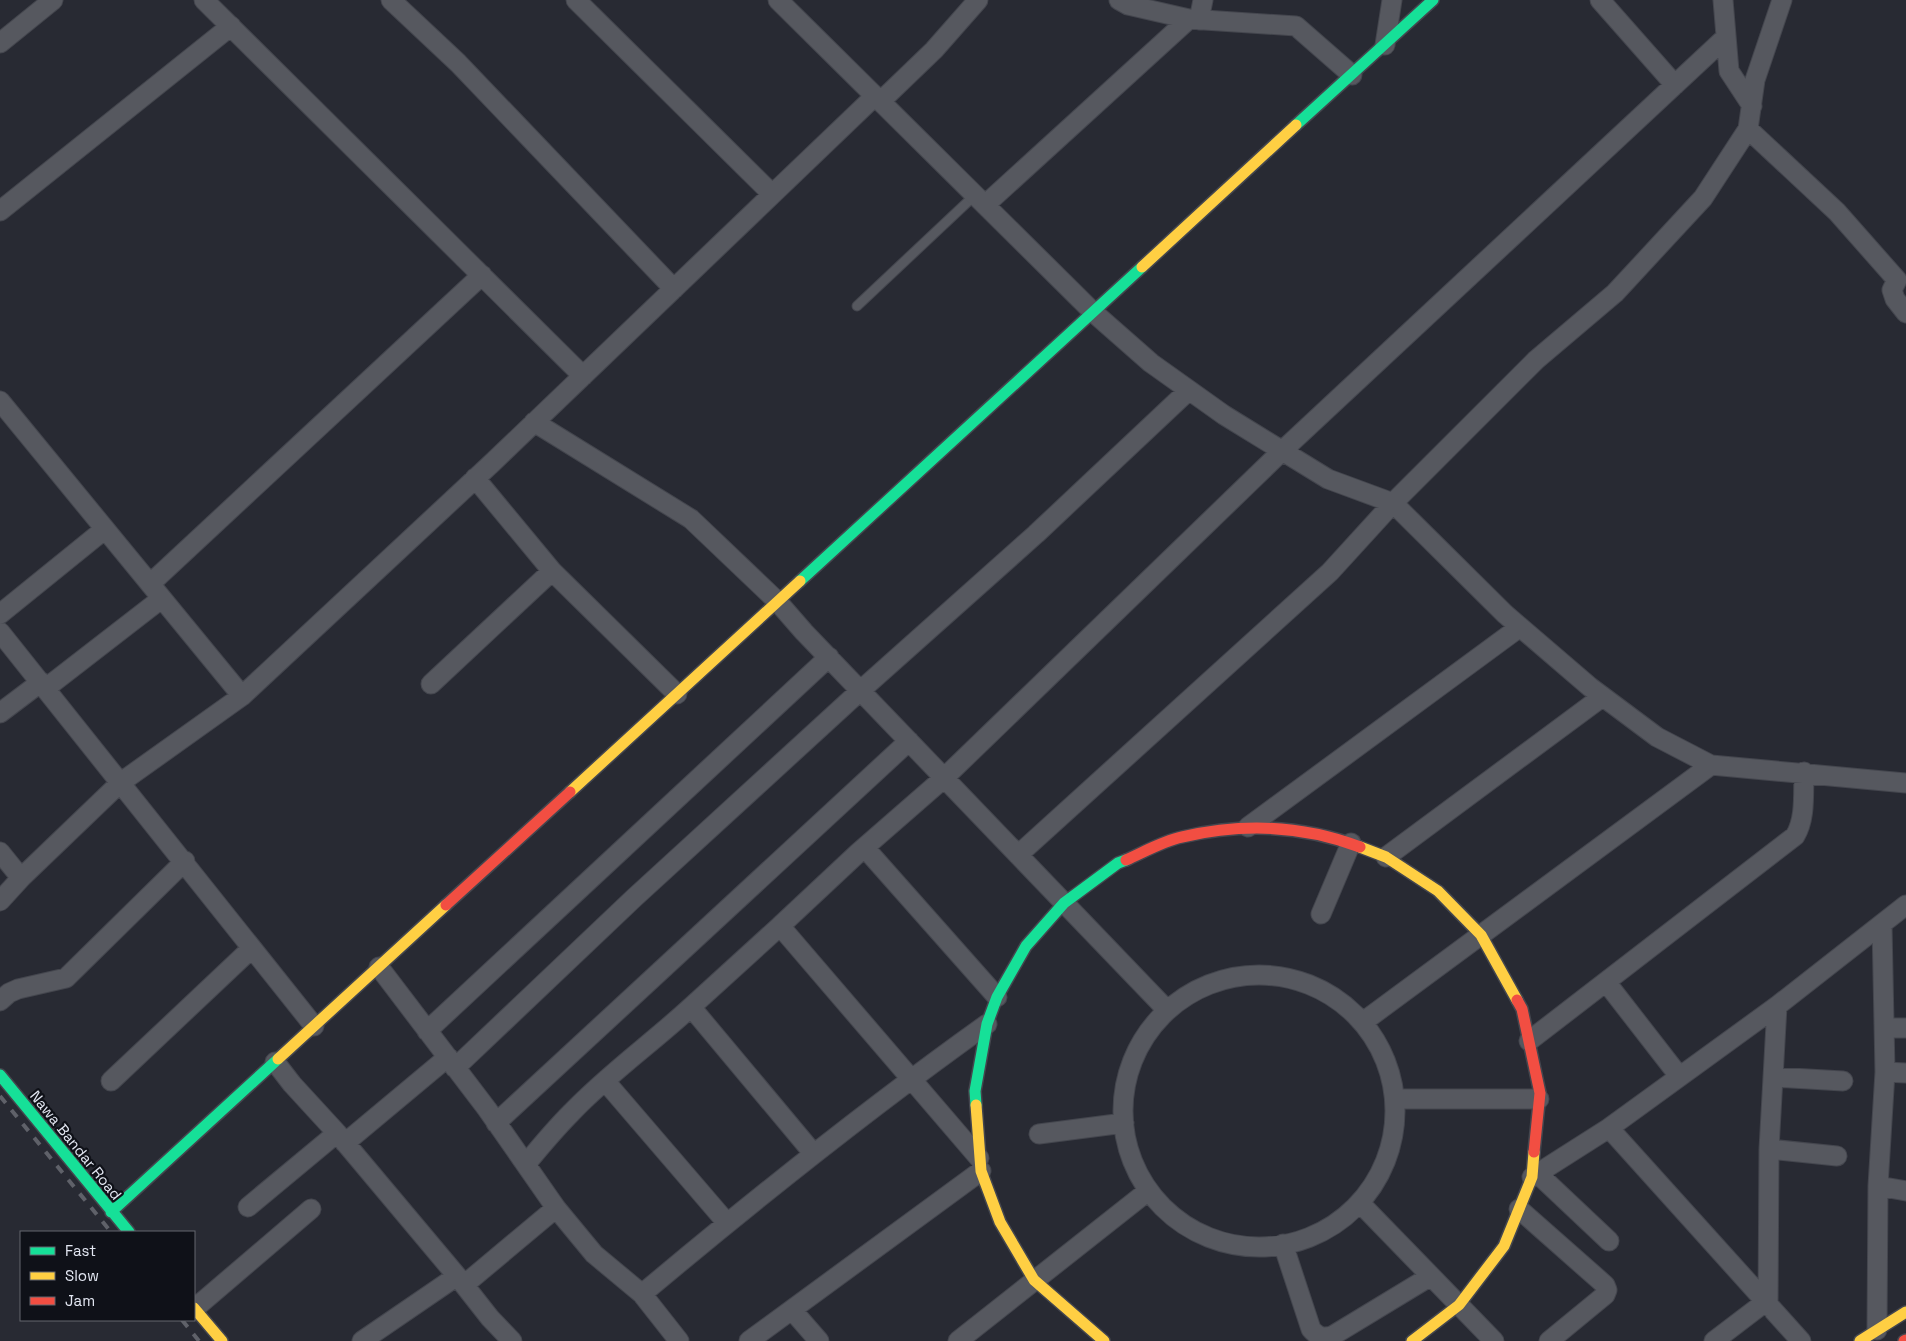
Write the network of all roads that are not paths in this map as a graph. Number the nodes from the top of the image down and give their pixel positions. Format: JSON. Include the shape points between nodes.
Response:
{"nodes":[{"id":1,"x":53,"y":0,"type":"edge"},
{"id":2,"x":204,"y":0,"type":"edge"},
{"id":3,"x":391,"y":0,"type":"edge"},
{"id":4,"x":576,"y":0,"type":"edge"},
{"id":5,"x":778,"y":0,"type":"edge"},
{"id":6,"x":978,"y":0,"type":"edge"},
{"id":7,"x":1119,"y":0,"type":"edge"},
{"id":8,"x":1203,"y":0,"type":"edge"},
{"id":9,"x":1392,"y":0,"type":"edge"},
{"id":10,"x":1433,"y":0,"type":"edge"},
{"id":11,"x":1600,"y":0,"type":"edge"},
{"id":12,"x":1723,"y":0,"type":"edge"},
{"id":13,"x":1782,"y":0,"type":"edge"},
{"id":14,"x":795,"y":8,"type":"edge"},
{"id":15,"x":1194,"y":19,"type":"junction"},
{"id":16,"x":231,"y":26,"type":"junction"},
{"id":17,"x":1725,"y":38,"type":"junction"},
{"id":18,"x":0,"y":43,"type":"edge"},
{"id":19,"x":1385,"y":45,"type":"junction"},
{"id":20,"x":1352,"y":75,"type":"junction"},
{"id":21,"x":1675,"y":85,"type":"junction"},
{"id":22,"x":878,"y":98,"type":"junction"},
{"id":23,"x":1752,"y":106,"type":"junction"},
{"id":24,"x":1748,"y":129,"type":"junction"},
{"id":25,"x":772,"y":194,"type":"junction"},
{"id":26,"x":980,"y":200,"type":"junction"},
{"id":27,"x":0,"y":211,"type":"edge"},
{"id":28,"x":482,"y":276,"type":"junction"},
{"id":29,"x":674,"y":289,"type":"junction"},
{"id":30,"x":857,"y":306,"type":"dead end"},
{"id":31,"x":1093,"y":312,"type":"junction"},
{"id":32,"x":1906,"y":313,"type":"edge"},
{"id":33,"x":583,"y":376,"type":"junction"},
{"id":34,"x":1189,"y":390,"type":"junction"},
{"id":35,"x":2,"y":406,"type":"edge"},
{"id":36,"x":534,"y":422,"type":"junction"},
{"id":37,"x":1282,"y":451,"type":"junction"},
{"id":38,"x":475,"y":478,"type":"junction"},
{"id":39,"x":1393,"y":503,"type":"junction"},
{"id":40,"x":105,"y":529,"type":"junction"},
{"id":41,"x":552,"y":571,"type":"junction"},
{"id":42,"x":156,"y":592,"type":"junction"},
{"id":43,"x":777,"y":601,"type":"junction"},
{"id":44,"x":0,"y":614,"type":"edge"},
{"id":45,"x":1520,"y":627,"type":"junction"},
{"id":46,"x":0,"y":632,"type":"edge"},
{"id":47,"x":828,"y":657,"type":"junction"},
{"id":48,"x":431,"y":684,"type":"dead end"},
{"id":49,"x":43,"y":685,"type":"junction"},
{"id":50,"x":860,"y":691,"type":"junction"},
{"id":51,"x":677,"y":694,"type":"junction"},
{"id":52,"x":242,"y":696,"type":"junction"},
{"id":53,"x":1602,"y":697,"type":"junction"},
{"id":54,"x":0,"y":713,"type":"edge"},
{"id":55,"x":909,"y":741,"type":"junction"},
{"id":56,"x":1711,"y":764,"type":"junction"},
{"id":57,"x":1804,"y":772,"type":"junction"},
{"id":58,"x":944,"y":778,"type":"junction"},
{"id":59,"x":120,"y":783,"type":"junction"},
{"id":60,"x":1906,"y":783,"type":"edge"},
{"id":61,"x":1248,"y":827,"type":"junction"},
{"id":62,"x":1351,"y":843,"type":"junction"},
{"id":63,"x":864,"y":848,"type":"junction"},
{"id":64,"x":0,"y":852,"type":"edge"},
{"id":65,"x":1018,"y":855,"type":"junction"},
{"id":66,"x":1386,"y":858,"type":"junction"},
{"id":67,"x":184,"y":861,"type":"junction"},
{"id":68,"x":21,"y":878,"type":"junction"},
{"id":69,"x":0,"y":901,"type":"edge"},
{"id":70,"x":1064,"y":903,"type":"junction"},
{"id":71,"x":1906,"y":905,"type":"edge"},
{"id":72,"x":1321,"y":914,"type":"dead end"},
{"id":73,"x":1882,"y":924,"type":"junction"},
{"id":74,"x":780,"y":926,"type":"junction"},
{"id":75,"x":1481,"y":936,"type":"junction"},
{"id":76,"x":252,"y":948,"type":"junction"},
{"id":77,"x":379,"y":966,"type":"junction"},
{"id":78,"x":1606,"y":982,"type":"junction"},
{"id":79,"x":997,"y":997,"type":"junction"},
{"id":80,"x":0,"y":1001,"type":"edge"},
{"id":81,"x":1777,"y":1006,"type":"junction"},
{"id":82,"x":691,"y":1007,"type":"junction"},
{"id":83,"x":1167,"y":1010,"type":"junction"},
{"id":84,"x":1363,"y":1022,"type":"junction"},
{"id":85,"x":987,"y":1024,"type":"junction"},
{"id":86,"x":314,"y":1026,"type":"junction"},
{"id":87,"x":1884,"y":1028,"type":"junction"},
{"id":88,"x":1906,"y":1028,"type":"edge"},
{"id":89,"x":427,"y":1032,"type":"junction"},
{"id":90,"x":1529,"y":1041,"type":"junction"},
{"id":91,"x":276,"y":1062,"type":"junction"},
{"id":92,"x":451,"y":1063,"type":"junction"},
{"id":93,"x":1885,"y":1072,"type":"junction"},
{"id":94,"x":1906,"y":1073,"type":"edge"},
{"id":95,"x":0,"y":1075,"type":"edge"},
{"id":96,"x":1679,"y":1076,"type":"junction"},
{"id":97,"x":1773,"y":1077,"type":"junction"},
{"id":98,"x":911,"y":1079,"type":"junction"},
{"id":99,"x":605,"y":1080,"type":"junction"},
{"id":100,"x":111,"y":1081,"type":"dead end"},
{"id":101,"x":1843,"y":1081,"type":"dead end"},
{"id":102,"x":1540,"y":1098,"type":"junction"},
{"id":103,"x":1395,"y":1099,"type":"junction"},
{"id":104,"x":496,"y":1123,"type":"junction"},
{"id":105,"x":1124,"y":1123,"type":"junction"},
{"id":106,"x":1610,"y":1128,"type":"junction"},
{"id":107,"x":1039,"y":1134,"type":"dead end"},
{"id":108,"x":341,"y":1138,"type":"junction"},
{"id":109,"x":1769,"y":1150,"type":"junction"},
{"id":110,"x":813,"y":1153,"type":"junction"},
{"id":111,"x":1837,"y":1156,"type":"dead end"},
{"id":112,"x":526,"y":1164,"type":"junction"},
{"id":113,"x":980,"y":1164,"type":"junction"},
{"id":114,"x":1535,"y":1175,"type":"junction"},
{"id":115,"x":1878,"y":1186,"type":"junction"},
{"id":116,"x":1148,"y":1191,"type":"junction"},
{"id":117,"x":1906,"y":1191,"type":"edge"},
{"id":118,"x":1360,"y":1203,"type":"junction"},
{"id":119,"x":248,"y":1207,"type":"dead end"},
{"id":120,"x":556,"y":1208,"type":"junction"},
{"id":121,"x":311,"y":1209,"type":"dead end"},
{"id":122,"x":1519,"y":1209,"type":"junction"},
{"id":123,"x":111,"y":1212,"type":"junction"},
{"id":124,"x":727,"y":1222,"type":"junction"},
{"id":125,"x":127,"y":1231,"type":"edge"},
{"id":126,"x":1609,"y":1242,"type":"dead end"},
{"id":127,"x":1283,"y":1244,"type":"junction"},
{"id":128,"x":1431,"y":1276,"type":"junction"},
{"id":129,"x":1034,"y":1280,"type":"junction"},
{"id":130,"x":461,"y":1281,"type":"junction"},
{"id":131,"x":642,"y":1294,"type":"junction"},
{"id":132,"x":1766,"y":1304,"type":"junction"},
{"id":133,"x":1459,"y":1305,"type":"junction"},
{"id":134,"x":195,"y":1308,"type":"edge"},
{"id":135,"x":195,"y":1310,"type":"edge"},
{"id":136,"x":792,"y":1310,"type":"junction"},
{"id":137,"x":1906,"y":1312,"type":"edge"},
{"id":138,"x":1877,"y":1330,"type":"junction"},
{"id":139,"x":501,"y":1338,"type":"edge"},
{"id":140,"x":1726,"y":1338,"type":"edge"},
{"id":141,"x":222,"y":1341,"type":"edge"},
{"id":142,"x":362,"y":1341,"type":"edge"},
{"id":143,"x":679,"y":1341,"type":"edge"},
{"id":144,"x":749,"y":1341,"type":"edge"},
{"id":145,"x":819,"y":1341,"type":"edge"},
{"id":146,"x":958,"y":1341,"type":"edge"},
{"id":147,"x":1104,"y":1341,"type":"edge"},
{"id":148,"x":1412,"y":1341,"type":"edge"},
{"id":149,"x":1494,"y":1341,"type":"edge"},
{"id":150,"x":1549,"y":1341,"type":"edge"},
{"id":151,"x":1800,"y":1341,"type":"edge"},
{"id":152,"x":1860,"y":1341,"type":"edge"}],
"edges":[{"from":1,"to":18,"type":"street"},
{"from":2,"to":16,"type":"street"},
{"from":3,"to":29,"type":"street","via":[[458,63]]},
{"from":4,"to":25,"type":"street"},
{"from":5,"to":14,"type":"street"},
{"from":6,"to":22,"type":"street","via":[[934,50]]},
{"from":7,"to":15,"type":"street"},
{"from":8,"to":15,"type":"street"},
{"from":9,"to":19,"type":"street"},
{"from":10,"to":19,"type":"main road"},
{"from":11,"to":21,"type":"street"},
{"from":12,"to":17,"type":"street"},
{"from":13,"to":23,"type":"street","via":[[1755,80]]},
{"from":14,"to":22,"type":"street"},
{"from":15,"to":20,"type":"street","via":[[1296,26]]},
{"from":15,"to":26,"type":"street"},
{"from":16,"to":27,"type":"street"},
{"from":16,"to":28,"type":"street"},
{"from":17,"to":21,"type":"street"},
{"from":17,"to":23,"type":"street","via":[[1728,71]]},
{"from":19,"to":20,"type":"main road"},
{"from":20,"to":31,"type":"main road"},
{"from":21,"to":37,"type":"street"},
{"from":22,"to":25,"type":"street"},
{"from":22,"to":26,"type":"street"},
{"from":23,"to":24,"type":"street"},
{"from":24,"to":32,"type":"street","via":[[1837,212],[1898,280],[1892,290]]},
{"from":24,"to":39,"type":"street","via":[[1703,198],[1615,293],[1536,360]]},
{"from":25,"to":29,"type":"street"},
{"from":26,"to":30,"type":"lane"},
{"from":26,"to":31,"type":"street"},
{"from":28,"to":33,"type":"street"},
{"from":28,"to":42,"type":"street"},
{"from":29,"to":33,"type":"street"},
{"from":31,"to":34,"type":"street","via":[[1151,363]]},
{"from":31,"to":43,"type":"main road"},
{"from":33,"to":36,"type":"street"},
{"from":34,"to":37,"type":"street"},
{"from":34,"to":50,"type":"street","via":[[1036,534]]},
{"from":35,"to":40,"type":"street"},
{"from":36,"to":38,"type":"street"},
{"from":36,"to":43,"type":"street","via":[[691,519]]},
{"from":37,"to":39,"type":"street","via":[[1328,479]]},
{"from":37,"to":58,"type":"street"},
{"from":38,"to":41,"type":"street"},
{"from":38,"to":52,"type":"street"},
{"from":39,"to":45,"type":"street"},
{"from":39,"to":65,"type":"street","via":[[1330,572]]},
{"from":40,"to":42,"type":"street"},
{"from":40,"to":44,"type":"street"},
{"from":41,"to":48,"type":"street"},
{"from":41,"to":51,"type":"street"},
{"from":42,"to":49,"type":"street"},
{"from":42,"to":52,"type":"street"},
{"from":43,"to":47,"type":"street"},
{"from":43,"to":51,"type":"main road"},
{"from":45,"to":53,"type":"street"},
{"from":45,"to":61,"type":"street"},
{"from":46,"to":49,"type":"street"},
{"from":47,"to":50,"type":"street"},
{"from":47,"to":89,"type":"street"},
{"from":49,"to":54,"type":"street"},
{"from":49,"to":59,"type":"street"},
{"from":50,"to":55,"type":"street"},
{"from":50,"to":92,"type":"street"},
{"from":51,"to":77,"type":"main road"},
{"from":52,"to":59,"type":"street"},
{"from":53,"to":56,"type":"street","via":[[1657,737]]},
{"from":53,"to":66,"type":"street"},
{"from":55,"to":58,"type":"street"},
{"from":55,"to":104,"type":"street"},
{"from":56,"to":57,"type":"street"},
{"from":56,"to":75,"type":"street"},
{"from":57,"to":60,"type":"street"},
{"from":57,"to":78,"type":"street","via":[[1800,827],[1795,836]]},
{"from":58,"to":63,"type":"street"},
{"from":58,"to":65,"type":"street"},
{"from":59,"to":67,"type":"street"},
{"from":59,"to":68,"type":"street"},
{"from":61,"to":62,"type":"main road","via":[[1296,829]]},
{"from":61,"to":70,"type":"main road","via":[[1172,840],[1118,863]]},
{"from":62,"to":66,"type":"main road"},
{"from":62,"to":72,"type":"street"},
{"from":63,"to":74,"type":"street"},
{"from":63,"to":79,"type":"street"},
{"from":64,"to":68,"type":"street"},
{"from":65,"to":70,"type":"street"},
{"from":66,"to":75,"type":"main road","via":[[1438,891]]},
{"from":67,"to":76,"type":"street"},
{"from":67,"to":80,"type":"street","via":[[66,978],[18,989]]},
{"from":68,"to":69,"type":"street"},
{"from":70,"to":79,"type":"main road","via":[[1026,946]]},
{"from":70,"to":83,"type":"street"},
{"from":71,"to":73,"type":"street"},
{"from":73,"to":81,"type":"street"},
{"from":73,"to":87,"type":"street"},
{"from":74,"to":82,"type":"street"},
{"from":74,"to":98,"type":"street"},
{"from":75,"to":84,"type":"street"},
{"from":75,"to":90,"type":"main road","via":[[1522,1009]]},
{"from":76,"to":86,"type":"street"},
{"from":76,"to":100,"type":"street"},
{"from":77,"to":86,"type":"main road"},
{"from":77,"to":89,"type":"street"},
{"from":78,"to":90,"type":"street"},
{"from":78,"to":96,"type":"street"},
{"from":79,"to":85,"type":"main road"},
{"from":81,"to":96,"type":"street"},
{"from":81,"to":97,"type":"street"},
{"from":82,"to":99,"type":"street"},
{"from":82,"to":110,"type":"street"},
{"from":83,"to":84,"type":"street","via":[[1204,987],[1246,976],[1289,978],[1330,994]]},
{"from":83,"to":105,"type":"street","via":[[1142,1041],[1127,1077]]},
{"from":84,"to":103,"type":"street","via":[[1384,1056]]},
{"from":85,"to":98,"type":"street"},
{"from":85,"to":113,"type":"main road","via":[[975,1091]]},
{"from":86,"to":91,"type":"main road"},
{"from":87,"to":88,"type":"street"},
{"from":87,"to":93,"type":"street"},
{"from":89,"to":92,"type":"street"},
{"from":90,"to":102,"type":"main road"},
{"from":91,"to":108,"type":"street"},
{"from":91,"to":123,"type":"main road"},
{"from":92,"to":104,"type":"street"},
{"from":92,"to":108,"type":"street"},
{"from":93,"to":94,"type":"street"},
{"from":93,"to":115,"type":"street"},
{"from":95,"to":123,"type":"main road","name":"Nawa Bandar Road"},
{"from":96,"to":106,"type":"street"},
{"from":97,"to":101,"type":"street"},
{"from":97,"to":109,"type":"street"},
{"from":98,"to":110,"type":"street"},
{"from":98,"to":113,"type":"street"},
{"from":99,"to":112,"type":"street","via":[[570,1113]]},
{"from":99,"to":124,"type":"street"},
{"from":102,"to":103,"type":"street"},
{"from":102,"to":114,"type":"main road"},
{"from":103,"to":118,"type":"street","via":[[1394,1133],[1383,1171]]},
{"from":104,"to":112,"type":"street"},
{"from":105,"to":107,"type":"street"},
{"from":105,"to":116,"type":"street","via":[[1130,1156]]},
{"from":106,"to":114,"type":"street"},
{"from":106,"to":132,"type":"street"},
{"from":108,"to":119,"type":"street"},
{"from":108,"to":130,"type":"street"},
{"from":109,"to":111,"type":"street"},
{"from":109,"to":132,"type":"street"},
{"from":110,"to":124,"type":"street"},
{"from":112,"to":120,"type":"street"},
{"from":113,"to":129,"type":"main road","via":[[1000,1222]]},
{"from":113,"to":136,"type":"street"},
{"from":114,"to":122,"type":"main road"},
{"from":114,"to":126,"type":"street"},
{"from":115,"to":117,"type":"street"},
{"from":115,"to":138,"type":"street"},
{"from":116,"to":127,"type":"street","via":[[1176,1220],[1212,1239],[1252,1247]]},
{"from":116,"to":129,"type":"street"},
{"from":118,"to":127,"type":"street","via":[[1329,1229],[1292,1244]]},
{"from":118,"to":128,"type":"street"},
{"from":120,"to":130,"type":"street"},
{"from":120,"to":131,"type":"street","via":[[594,1254]]},
{"from":121,"to":134,"type":"street"},
{"from":122,"to":133,"type":"main road","via":[[1504,1246]]},
{"from":122,"to":150,"type":"street","via":[[1607,1290],[1606,1295]]},
{"from":123,"to":125,"type":"main road","name":"Nawa Bandar Road"},
{"from":124,"to":131,"type":"street"},
{"from":127,"to":128,"type":"street","via":[[1311,1329],[1323,1338],[1332,1336]]},
{"from":128,"to":133,"type":"street"},
{"from":129,"to":146,"type":"street"},
{"from":129,"to":147,"type":"main road"},
{"from":130,"to":139,"type":"street"},
{"from":130,"to":142,"type":"street"},
{"from":131,"to":143,"type":"street"},
{"from":132,"to":140,"type":"street"},
{"from":132,"to":151,"type":"street"},
{"from":133,"to":148,"type":"main road"},
{"from":133,"to":149,"type":"street"},
{"from":135,"to":141,"type":"main road"},
{"from":136,"to":144,"type":"street"},
{"from":136,"to":145,"type":"street"},
{"from":137,"to":138,"type":"main road"},
{"from":138,"to":152,"type":"main road"}]}
